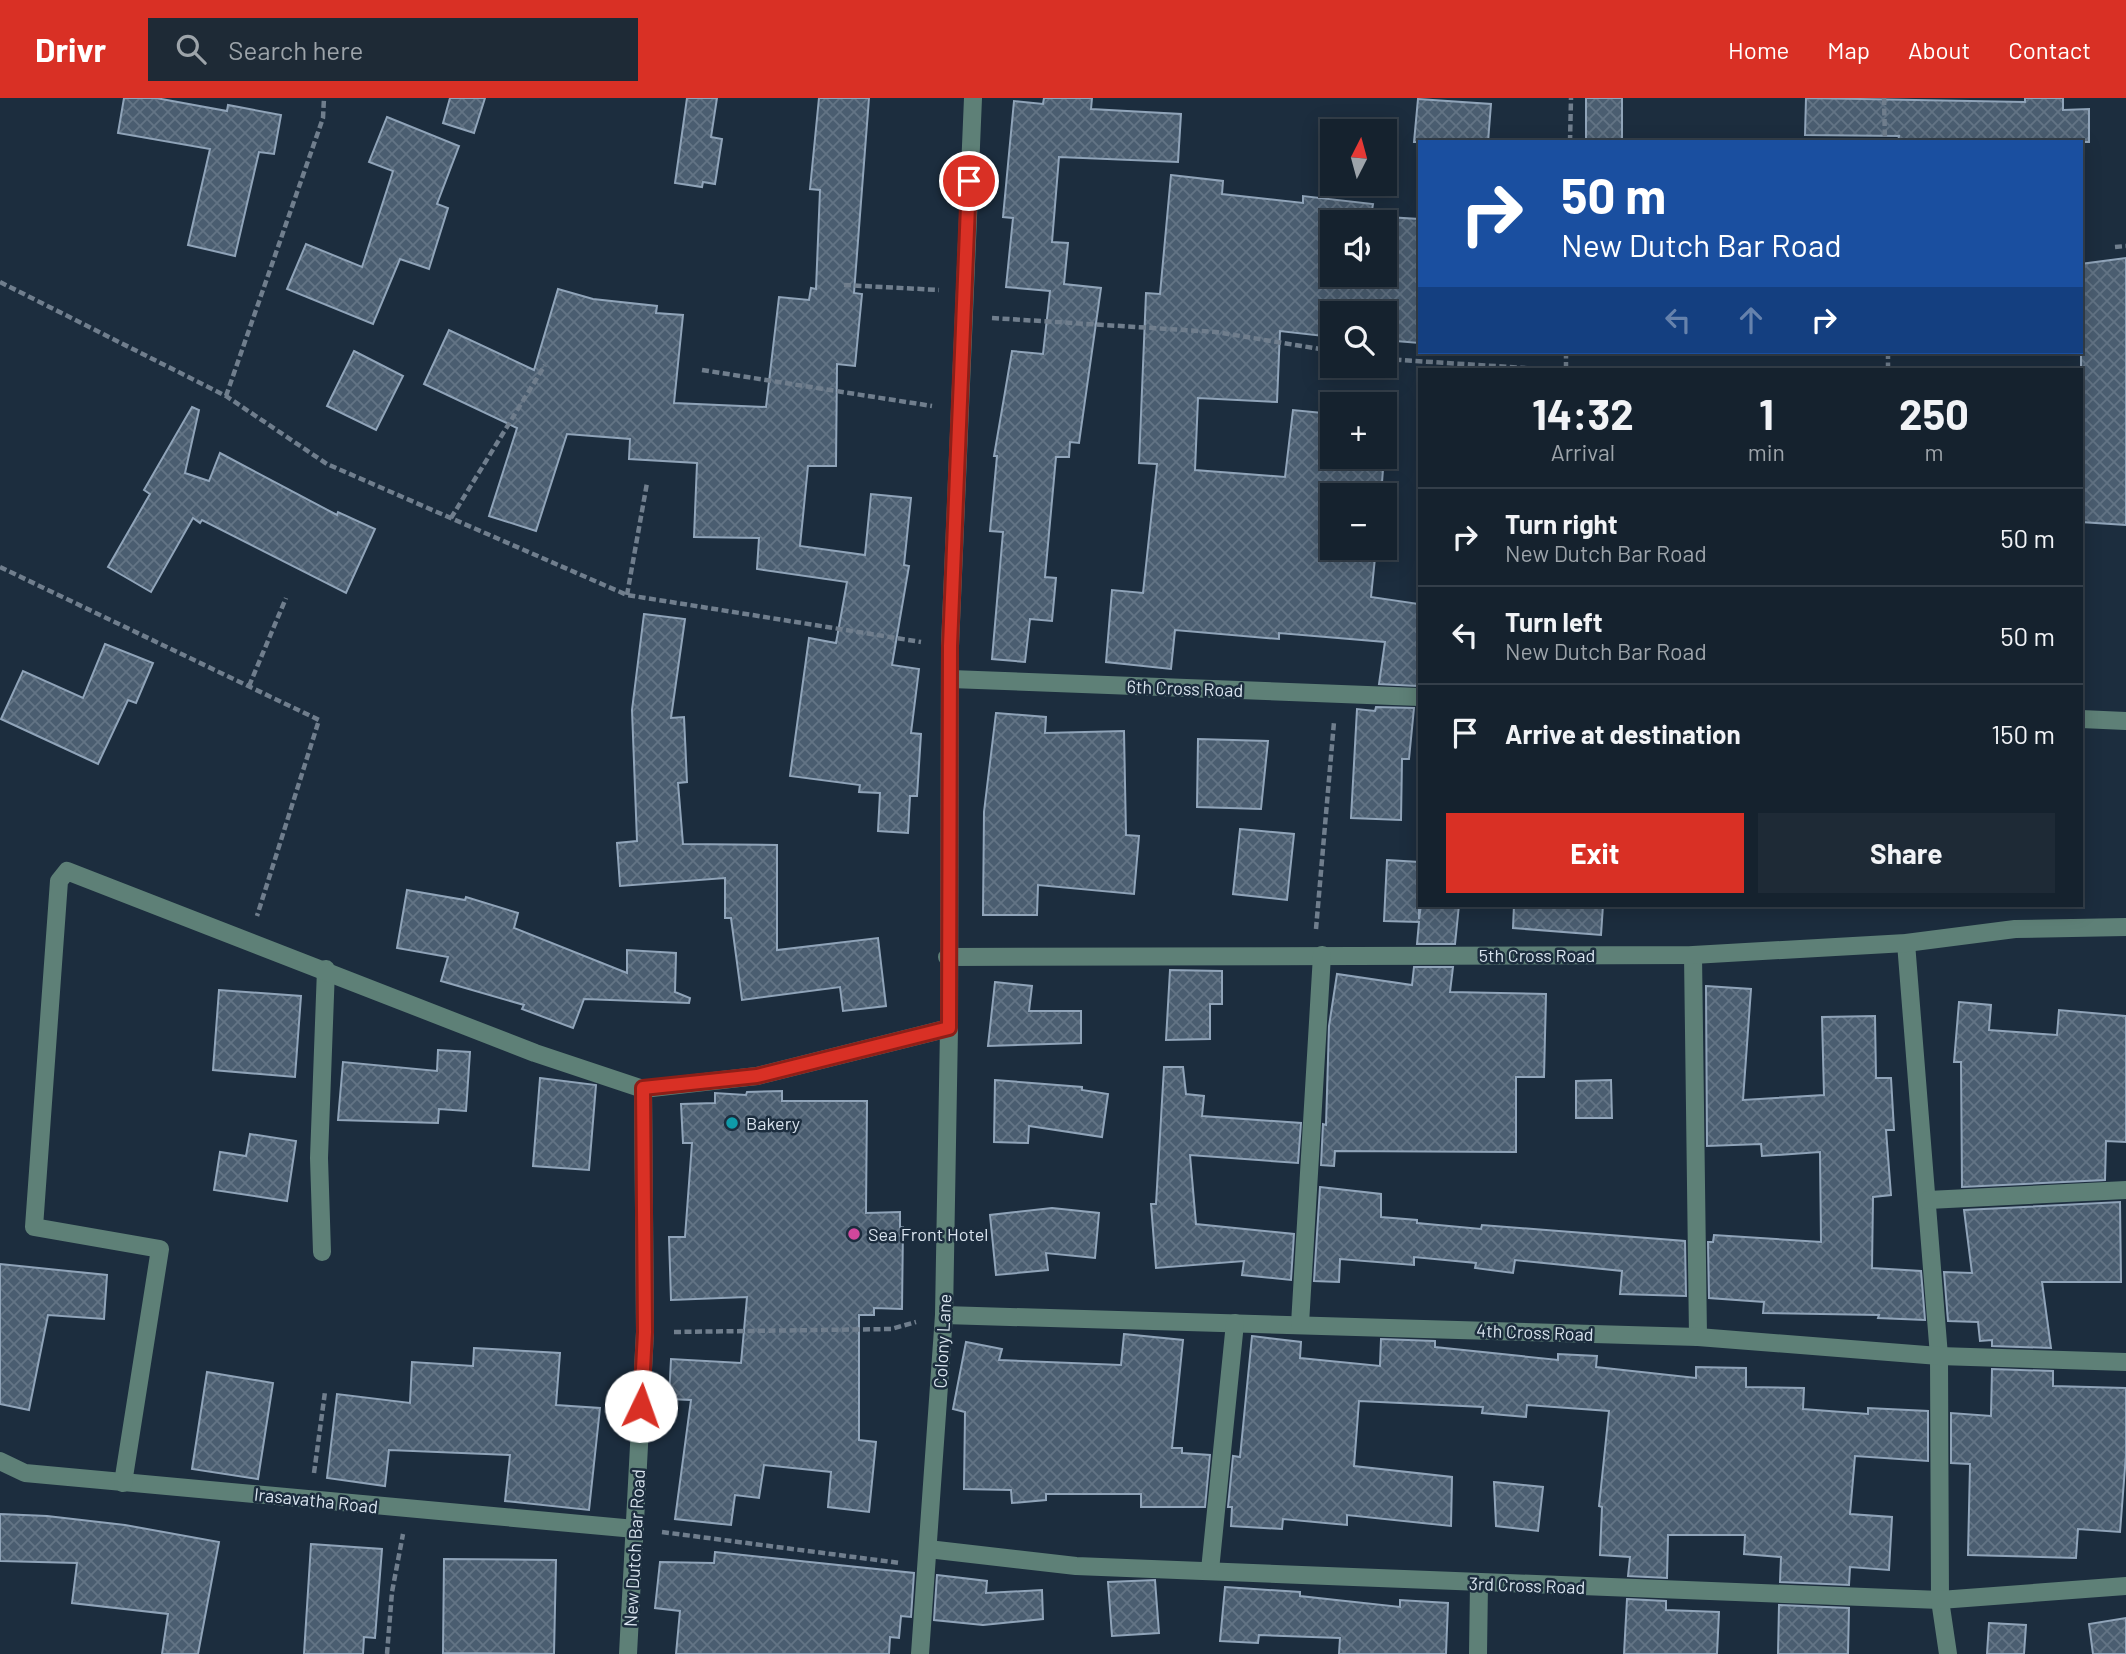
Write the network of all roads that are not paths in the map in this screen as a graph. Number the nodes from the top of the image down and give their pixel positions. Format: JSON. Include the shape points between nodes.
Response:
{"nodes":[{"id":1,"x":973,"y":98,"type":"edge"},
{"id":2,"x":951,"y":679,"type":"junction"},
{"id":3,"x":1418,"y":697,"type":"edge"},
{"id":4,"x":2083,"y":719,"type":"edge"},
{"id":5,"x":2126,"y":721,"type":"edge"},
{"id":6,"x":2126,"y":927,"type":"edge"},
{"id":7,"x":1906,"y":943,"type":"junction"},
{"id":8,"x":1693,"y":955,"type":"junction"},
{"id":9,"x":1317,"y":956,"type":"junction"},
{"id":10,"x":947,"y":957,"type":"junction"},
{"id":11,"x":326,"y":969,"type":"junction"},
{"id":12,"x":949,"y":1028,"type":"junction"},
{"id":13,"x":643,"y":1088,"type":"junction"},
{"id":14,"x":2126,"y":1190,"type":"edge"},
{"id":15,"x":1928,"y":1200,"type":"junction"},
{"id":16,"x":322,"y":1252,"type":"dead end"},
{"id":17,"x":944,"y":1315,"type":"junction"},
{"id":18,"x":1235,"y":1323,"type":"junction"},
{"id":19,"x":1300,"y":1324,"type":"junction"},
{"id":20,"x":1698,"y":1337,"type":"junction"},
{"id":21,"x":1940,"y":1356,"type":"junction"},
{"id":22,"x":2126,"y":1362,"type":"edge"},
{"id":23,"x":0,"y":1461,"type":"edge"},
{"id":24,"x":123,"y":1483,"type":"junction"},
{"id":25,"x":635,"y":1529,"type":"junction"},
{"id":26,"x":927,"y":1558,"type":"junction"},
{"id":27,"x":1210,"y":1570,"type":"junction"},
{"id":28,"x":1479,"y":1583,"type":"junction"},
{"id":29,"x":2126,"y":1586,"type":"edge"},
{"id":30,"x":1940,"y":1600,"type":"junction"},
{"id":31,"x":628,"y":1654,"type":"edge"},
{"id":32,"x":920,"y":1654,"type":"edge"},
{"id":33,"x":1478,"y":1654,"type":"edge"},
{"id":34,"x":1948,"y":1654,"type":"edge"}],
"edges":[{"from":1,"to":2,"type":"street","via":[[957,410]]},
{"from":2,"to":3,"type":"street","name":"6th Cross Road"},
{"from":2,"to":10,"type":"street"},
{"from":4,"to":5,"type":"street"},
{"from":6,"to":7,"type":"street","name":"5th Cross Road","via":[[2014,929]]},
{"from":7,"to":8,"type":"street","name":"5th Cross Road"},
{"from":7,"to":15,"type":"street"},
{"from":8,"to":9,"type":"street","name":"5th Cross Road"},
{"from":8,"to":20,"type":"street"},
{"from":9,"to":10,"type":"street","name":"5th Cross Road"},
{"from":9,"to":19,"type":"street"},
{"from":10,"to":12,"type":"street"},
{"from":11,"to":13,"type":"street","via":[[535,1053]]},
{"from":11,"to":16,"type":"street","via":[[319,1158]]},
{"from":11,"to":24,"type":"street","via":[[248,943],[90,877],[67,871],[59,881],[34,1227],[160,1249]]},
{"from":12,"to":13,"type":"street","via":[[757,1076]]},
{"from":12,"to":17,"type":"street","name":"Colony Lane"},
{"from":13,"to":25,"type":"street","name":"New Dutch Bar Road","via":[[645,1332]]},
{"from":14,"to":15,"type":"street"},
{"from":15,"to":21,"type":"street"},
{"from":17,"to":18,"type":"street","name":"4th Cross Road"},
{"from":17,"to":26,"type":"street","name":"Colony Lane"},
{"from":18,"to":19,"type":"street","name":"4th Cross Road"},
{"from":18,"to":27,"type":"street"},
{"from":19,"to":20,"type":"street","name":"4th Cross Road"},
{"from":20,"to":21,"type":"street","name":"4th Cross Road"},
{"from":21,"to":22,"type":"street","name":"4th Cross Road"},
{"from":21,"to":30,"type":"street"},
{"from":23,"to":24,"type":"street","name":"Irasavatha Road","via":[[25,1473]]},
{"from":24,"to":25,"type":"street","name":"Irasavatha Road"},
{"from":25,"to":31,"type":"street","name":"New Dutch Bar Road"},
{"from":26,"to":27,"type":"street","name":"3rd Cross Road"},
{"from":26,"to":32,"type":"street","name":"Colony Lane"},
{"from":27,"to":28,"type":"street","name":"3rd Cross Road"},
{"from":28,"to":30,"type":"street","name":"3rd Cross Road"},
{"from":28,"to":33,"type":"street"},
{"from":29,"to":30,"type":"street","name":"3rd Cross Road"},
{"from":30,"to":34,"type":"street"}]}
